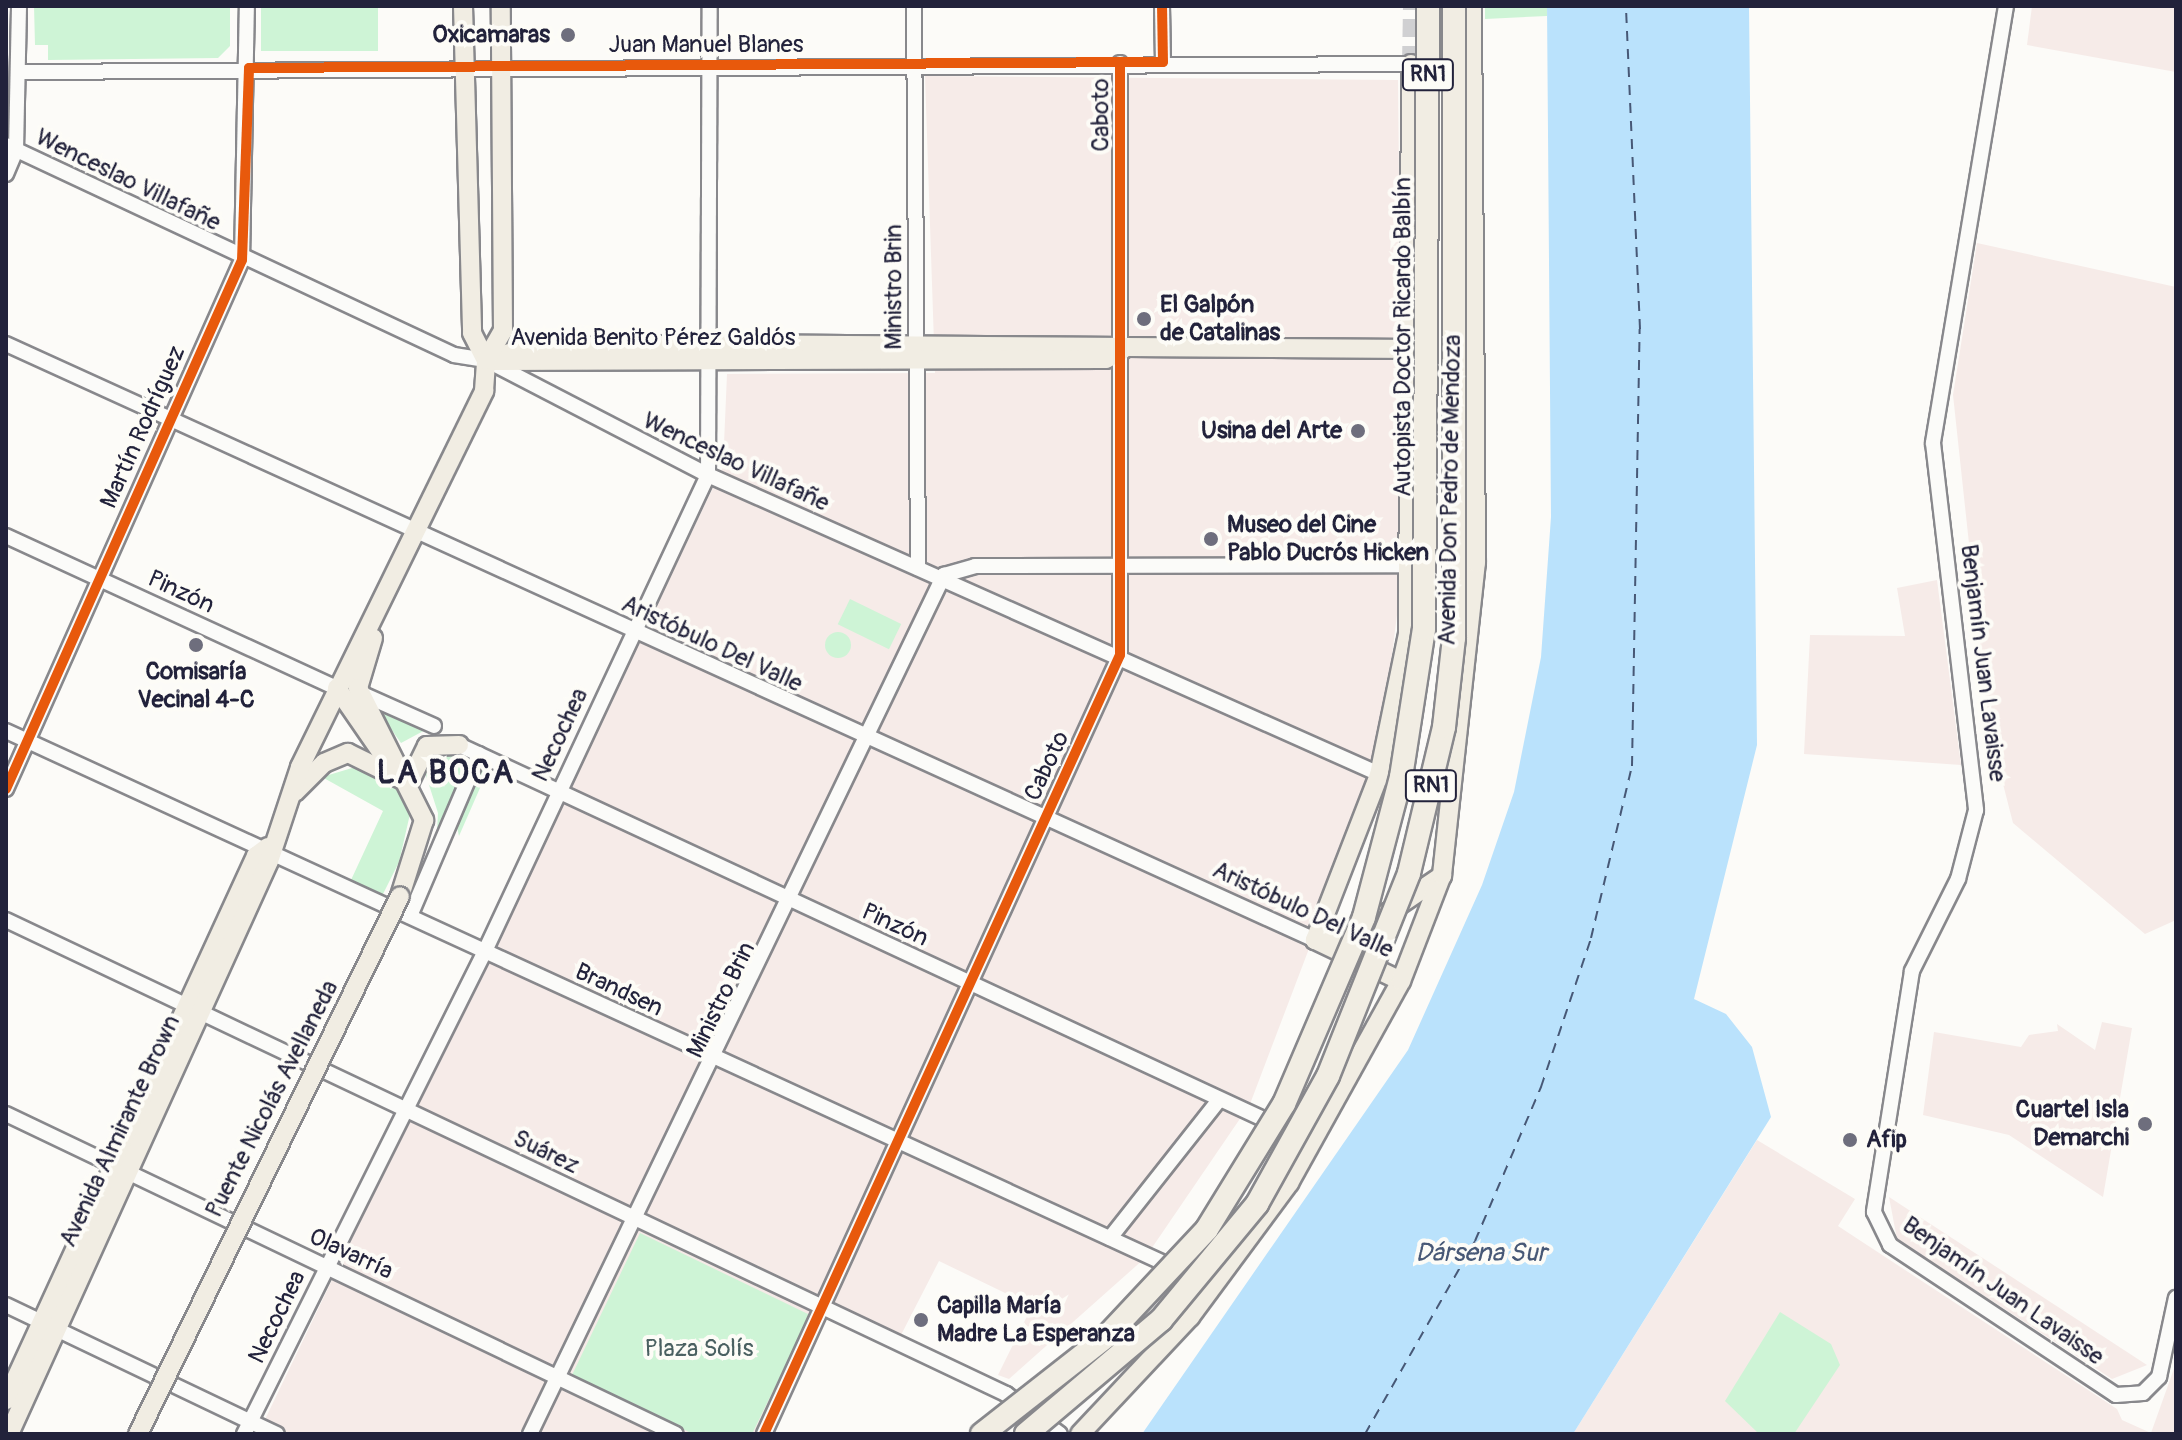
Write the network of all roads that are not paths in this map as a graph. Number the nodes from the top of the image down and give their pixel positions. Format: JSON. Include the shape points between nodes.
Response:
{"nodes":[{"id":1,"x":19,"y":6,"type":"edge"},
{"id":2,"x":247,"y":6,"type":"edge"},
{"id":3,"x":463,"y":6,"type":"edge"},
{"id":4,"x":501,"y":6,"type":"edge"},
{"id":5,"x":710,"y":6,"type":"edge"},
{"id":6,"x":914,"y":6,"type":"edge"},
{"id":7,"x":1162,"y":6,"type":"edge"},
{"id":8,"x":1414,"y":6,"type":"edge"},
{"id":9,"x":1428,"y":6,"type":"edge"},
{"id":10,"x":1454,"y":6,"type":"edge"},
{"id":11,"x":1472,"y":6,"type":"edge"},
{"id":12,"x":2006,"y":6,"type":"edge"},
{"id":13,"x":1163,"y":62,"type":"junction"},
{"id":14,"x":1120,"y":63,"type":"junction"},
{"id":15,"x":463,"y":64,"type":"junction"},
{"id":16,"x":914,"y":64,"type":"junction"},
{"id":17,"x":1411,"y":64,"type":"joint"},
{"id":18,"x":710,"y":65,"type":"junction"},
{"id":19,"x":501,"y":66,"type":"junction"},
{"id":20,"x":249,"y":68,"type":"junction"},
{"id":21,"x":18,"y":72,"type":"junction"},
{"id":22,"x":1429,"y":144,"type":"junction"},
{"id":23,"x":11,"y":148,"type":"edge"},
{"id":24,"x":6,"y":174,"type":"edge"},
{"id":25,"x":242,"y":260,"type":"junction"},
{"id":26,"x":6,"y":344,"type":"edge"},
{"id":27,"x":1415,"y":349,"type":"junction"},
{"id":28,"x":1122,"y":350,"type":"junction"},
{"id":29,"x":710,"y":352,"type":"junction"},
{"id":30,"x":916,"y":353,"type":"junction"},
{"id":31,"x":486,"y":360,"type":"junction"},
{"id":32,"x":167,"y":419,"type":"junction"},
{"id":33,"x":708,"y":475,"type":"junction"},
{"id":34,"x":415,"y":533,"type":"junction"},
{"id":35,"x":6,"y":536,"type":"edge"},
{"id":36,"x":1122,"y":565,"type":"junction"},
{"id":37,"x":1412,"y":565,"type":"junction"},
{"id":38,"x":918,"y":568,"type":"junction"},
{"id":39,"x":98,"y":578,"type":"junction"},
{"id":40,"x":940,"y":579,"type":"junction"},
{"id":41,"x":378,"y":612,"type":"junction"},
{"id":42,"x":632,"y":633,"type":"junction"},
{"id":43,"x":1119,"y":660,"type":"junction"},
{"id":44,"x":337,"y":688,"type":"junction"},
{"id":45,"x":360,"y":693,"type":"junction"},
{"id":46,"x":434,"y":726,"type":"dead end"},
{"id":47,"x":6,"y":731,"type":"edge"},
{"id":48,"x":28,"y":741,"type":"junction"},
{"id":49,"x":866,"y":741,"type":"junction"},
{"id":50,"x":459,"y":745,"type":"joint"},
{"id":51,"x":479,"y":754,"type":"junction"},
{"id":52,"x":1379,"y":775,"type":"junction"},
{"id":53,"x":409,"y":783,"type":"junction"},
{"id":54,"x":6,"y":789,"type":"edge"},
{"id":55,"x":558,"y":791,"type":"junction"},
{"id":56,"x":289,"y":798,"type":"junction"},
{"id":57,"x":1454,"y":807,"type":"junction"},
{"id":58,"x":1044,"y":819,"type":"junction"},
{"id":59,"x":268,"y":847,"type":"junction"},
{"id":60,"x":1442,"y":875,"type":"junction"},
{"id":61,"x":792,"y":901,"type":"junction"},
{"id":62,"x":410,"y":916,"type":"junction"},
{"id":63,"x":6,"y":920,"type":"edge"},
{"id":64,"x":1315,"y":940,"type":"junction"},
{"id":65,"x":485,"y":951,"type":"junction"},
{"id":66,"x":1401,"y":981,"type":"junction"},
{"id":67,"x":973,"y":986,"type":"junction"},
{"id":68,"x":194,"y":1008,"type":"junction"},
{"id":69,"x":716,"y":1061,"type":"junction"},
{"id":70,"x":1219,"y":1100,"type":"junction"},
{"id":71,"x":404,"y":1109,"type":"junction"},
{"id":72,"x":6,"y":1114,"type":"edge"},
{"id":73,"x":902,"y":1140,"type":"junction"},
{"id":74,"x":1313,"y":1142,"type":"junction"},
{"id":75,"x":120,"y":1168,"type":"junction"},
{"id":76,"x":635,"y":1219,"type":"junction"},
{"id":77,"x":1110,"y":1238,"type":"junction"},
{"id":78,"x":327,"y":1267,"type":"junction"},
{"id":79,"x":1206,"y":1282,"type":"junction"},
{"id":80,"x":2176,"y":1298,"type":"edge"},
{"id":81,"x":6,"y":1305,"type":"edge"},
{"id":82,"x":826,"y":1308,"type":"junction"},
{"id":83,"x":48,"y":1324,"type":"junction"},
{"id":84,"x":559,"y":1377,"type":"junction"},
{"id":85,"x":6,"y":1400,"type":"edge"},
{"id":86,"x":1041,"y":1417,"type":"junction"},
{"id":87,"x":247,"y":1428,"type":"edge"},
{"id":88,"x":9,"y":1434,"type":"edge"},
{"id":89,"x":138,"y":1434,"type":"edge"},
{"id":90,"x":277,"y":1434,"type":"edge"},
{"id":91,"x":530,"y":1434,"type":"edge"},
{"id":92,"x":676,"y":1434,"type":"edge"},
{"id":93,"x":764,"y":1434,"type":"edge"},
{"id":94,"x":982,"y":1434,"type":"edge"},
{"id":95,"x":1018,"y":1434,"type":"edge"},
{"id":96,"x":1026,"y":1434,"type":"edge"},
{"id":97,"x":1060,"y":1434,"type":"edge"},
{"id":98,"x":1080,"y":1434,"type":"edge"}],
"edges":[{"from":1,"to":21,"type":"street"},
{"from":2,"to":20,"type":"street","name":"Martín Rodríguez"},
{"from":3,"to":15,"type":"main road","name":"Avenida Almirante Brown"},
{"from":4,"to":19,"type":"main road","name":"Avenida Almirante Brown"},
{"from":5,"to":18,"type":"street","name":"Necochea"},
{"from":6,"to":16,"type":"street","name":"Ministro Brin"},
{"from":7,"to":13,"type":"street"},
{"from":8,"to":22,"type":"highway","bridge":true},
{"from":9,"to":22,"type":"highway","name":"Autopista Doctor Ricardo Balbín","number":"RN1","bridge":true},
{"from":10,"to":96,"type":"highway","number":"RN1","bridge":true,"via":[[1454,638],[1444,727],[1409,873],[1334,1063],[1257,1204],[1161,1320]]},
{"from":11,"to":57,"type":"main road","name":"Avenida Don Pedro de Mendoza","via":[[1476,563]]},
{"from":12,"to":80,"type":"street","name":"Benjamín Juan Lavaisse","via":[[1933,443],[1976,810],[1958,879],[1912,971],[1874,1212],[1890,1245],[2116,1395],[2143,1393],[2159,1377]]},
{"from":13,"to":14,"type":"street","name":"Juan Manuel Blanes"},
{"from":13,"to":17,"type":"street","name":"Juan Manuel Blanes"},
{"from":14,"to":16,"type":"street","name":"Juan Manuel Blanes"},
{"from":14,"to":28,"type":"street","name":"Caboto"},
{"from":15,"to":19,"type":"street","name":"Juan Manuel Blanes"},
{"from":15,"to":20,"type":"street","name":"Juan Manuel Blanes"},
{"from":15,"to":31,"type":"main road","name":"Avenida Almirante Brown","via":[[472,333]]},
{"from":16,"to":18,"type":"street","name":"Juan Manuel Blanes"},
{"from":16,"to":30,"type":"street","name":"Ministro Brin"},
{"from":17,"to":27,"type":"main road","name":"Avenida Don Pedro de Mendoza"},
{"from":18,"to":19,"type":"street","name":"Juan Manuel Blanes"},
{"from":18,"to":29,"type":"street","name":"Necochea"},
{"from":19,"to":31,"type":"main road","name":"Avenida Almirante Brown","via":[[503,331]]},
{"from":20,"to":21,"type":"street","name":"Juan Manuel Blanes"},
{"from":20,"to":25,"type":"street","name":"Martín Rodríguez"},
{"from":21,"to":23,"type":"street"},
{"from":22,"to":94,"type":"highway","name":"Autopista Doctor Ricardo Balbín","number":"RN1","bridge":true,"via":[[1424,629],[1393,815],[1347,966],[1284,1104],[1207,1229],[1107,1336]]},
{"from":23,"to":24,"type":"street"},
{"from":23,"to":25,"type":"street","name":"Wenceslao Villafañe"},
{"from":25,"to":31,"type":"street","name":"Wenceslao Villafañe","via":[[454,355]]},
{"from":25,"to":32,"type":"street","name":"Martín Rodríguez"},
{"from":26,"to":32,"type":"street","name":"Aristóbulo Del Valle"},
{"from":27,"to":28,"type":"main road","name":"Avenida Benito Pérez Galdós"},
{"from":27,"to":37,"type":"main road","name":"Avenida Don Pedro de Mendoza"},
{"from":28,"to":30,"type":"main road","name":"Avenida Benito Pérez Galdós","via":[[1106,359]]},
{"from":28,"to":36,"type":"street","name":"Caboto"},
{"from":29,"to":30,"type":"main road","name":"Avenida Benito Pérez Galdós"},
{"from":29,"to":31,"type":"main road","name":"Avenida Benito Pérez Galdós","via":[[529,347]]},
{"from":29,"to":33,"type":"street","name":"Necochea"},
{"from":30,"to":38,"type":"street","name":"Ministro Brin"},
{"from":31,"to":33,"type":"street","name":"Wenceslao Villafañe"},
{"from":31,"to":34,"type":"main road","name":"Avenida Almirante Brown","via":[[482,396]]},
{"from":32,"to":34,"type":"street","name":"Aristóbulo Del Valle"},
{"from":32,"to":39,"type":"street","name":"Martín Rodríguez"},
{"from":33,"to":38,"type":"street","name":"Wenceslao Villafañe"},
{"from":33,"to":42,"type":"street","name":"Necochea"},
{"from":34,"to":41,"type":"main road","name":"Avenida Almirante Brown"},
{"from":34,"to":42,"type":"street","name":"Aristóbulo Del Valle"},
{"from":35,"to":39,"type":"street","name":"Pinzón"},
{"from":36,"to":37,"type":"street"},
{"from":36,"to":40,"type":"street","via":[[975,566]]},
{"from":36,"to":43,"type":"street","name":"Caboto"},
{"from":37,"to":52,"type":"main road","name":"Avenida Don Pedro de Mendoza","via":[[1402,674]]},
{"from":38,"to":40,"type":"street","name":"Wenceslao Villafañe"},
{"from":39,"to":44,"type":"street","name":"Pinzón"},
{"from":39,"to":48,"type":"street","name":"Martín Rodríguez"},
{"from":40,"to":43,"type":"street","name":"Wenceslao Villafañe"},
{"from":40,"to":49,"type":"street","name":"Ministro Brin"},
{"from":41,"to":44,"type":"main road","name":"Avenida Almirante Brown"},
{"from":41,"to":45,"type":"main road","name":"Avenida Almirante Brown"},
{"from":42,"to":49,"type":"street","name":"Aristóbulo Del Valle"},
{"from":42,"to":55,"type":"street","name":"Necochea"},
{"from":43,"to":52,"type":"street","name":"Wenceslao Villafañe"},
{"from":43,"to":58,"type":"street","name":"Caboto"},
{"from":44,"to":53,"type":"main road","name":"Puente Nicolás Avellaneda","via":[[369,741]]},
{"from":44,"to":56,"type":"main road","name":"Avenida Almirante Brown"},
{"from":45,"to":46,"type":"street"},
{"from":45,"to":53,"type":"main road","name":"Puente Nicolás Avellaneda"},
{"from":47,"to":48,"type":"street","name":"Brandsen"},
{"from":48,"to":54,"type":"street","name":"Martín Rodríguez"},
{"from":48,"to":59,"type":"street","name":"Brandsen"},
{"from":49,"to":58,"type":"street","name":"Aristóbulo Del Valle"},
{"from":49,"to":61,"type":"street","name":"Ministro Brin"},
{"from":50,"to":51,"type":"street","name":"Pinzón"},
{"from":50,"to":53,"type":"main road","via":[[427,746]]},
{"from":51,"to":55,"type":"street","name":"Pinzón"},
{"from":51,"to":62,"type":"street"},
{"from":52,"to":57,"type":"street","name":"Wenceslao Villafañe"},
{"from":52,"to":64,"type":"main road","name":"Avenida Don Pedro de Mendoza"},
{"from":53,"to":56,"type":"main road","via":[[348,753],[324,763]]},
{"from":53,"to":89,"type":"main road","name":"Puente Nicolás Avellaneda","bridge":true,"via":[[424,834],[400,896]]},
{"from":55,"to":61,"type":"street","name":"Pinzón"},
{"from":55,"to":65,"type":"street","name":"Necochea"},
{"from":56,"to":59,"type":"main road","name":"Avenida Almirante Brown"},
{"from":57,"to":60,"type":"main road","name":"Avenida Don Pedro de Mendoza"},
{"from":58,"to":64,"type":"street","name":"Aristóbulo Del Valle"},
{"from":58,"to":67,"type":"street","name":"Caboto"},
{"from":59,"to":62,"type":"street","name":"Brandsen"},
{"from":59,"to":68,"type":"main road","name":"Avenida Almirante Brown","via":[[256,856]]},
{"from":60,"to":64,"type":"main road","via":[[1371,924]]},
{"from":60,"to":66,"type":"main road","name":"Avenida Don Pedro de Mendoza"},
{"from":61,"to":67,"type":"street","name":"Pinzón"},
{"from":61,"to":69,"type":"street","name":"Ministro Brin"},
{"from":62,"to":65,"type":"street","name":"Brandsen"},
{"from":63,"to":68,"type":"street","name":"Suárez"},
{"from":64,"to":66,"type":"main road","name":"Aristóbulo Del Valle"},
{"from":65,"to":69,"type":"street","name":"Brandsen"},
{"from":65,"to":71,"type":"street","name":"Necochea"},
{"from":66,"to":74,"type":"main road","name":"Avenida Don Pedro de Mendoza"},
{"from":67,"to":70,"type":"street","name":"Pinzón"},
{"from":67,"to":73,"type":"street","name":"Caboto"},
{"from":68,"to":71,"type":"street","name":"Suárez"},
{"from":68,"to":75,"type":"main road","name":"Avenida Almirante Brown"},
{"from":69,"to":73,"type":"street","name":"Brandsen"},
{"from":69,"to":76,"type":"street","name":"Ministro Brin"},
{"from":70,"to":74,"type":"street","name":"Pinzón"},
{"from":70,"to":77,"type":"street"},
{"from":71,"to":76,"type":"street","name":"Suárez"},
{"from":71,"to":78,"type":"street","name":"Necochea"},
{"from":72,"to":75,"type":"street","name":"Olavarría"},
{"from":73,"to":77,"type":"street","name":"Brandsen"},
{"from":73,"to":82,"type":"street","name":"Caboto"},
{"from":74,"to":79,"type":"main road","name":"Avenida Don Pedro de Mendoza","via":[[1264,1216]]},
{"from":75,"to":78,"type":"street","name":"Olavarría"},
{"from":75,"to":83,"type":"main road","name":"Avenida Almirante Brown"},
{"from":76,"to":82,"type":"street","name":"Suárez"},
{"from":76,"to":84,"type":"street","name":"Ministro Brin"},
{"from":77,"to":79,"type":"street","name":"Brandsen"},
{"from":78,"to":84,"type":"street","name":"Olavarría"},
{"from":78,"to":87,"type":"street","name":"Necochea"},
{"from":79,"to":86,"type":"main road","name":"Avenida Don Pedro de Mendoza"},
{"from":79,"to":98,"type":"main road","name":"Avenida Don Pedro de Mendoza"},
{"from":81,"to":83,"type":"street"},
{"from":82,"to":86,"type":"street","name":"Suárez"},
{"from":82,"to":93,"type":"street","name":"Caboto"},
{"from":83,"to":85,"type":"main road","name":"Avenida Almirante Brown"},
{"from":83,"to":87,"type":"street"},
{"from":83,"to":88,"type":"main road","name":"Avenida Almirante Brown"},
{"from":84,"to":91,"type":"street","name":"Ministro Brin"},
{"from":84,"to":92,"type":"street","name":"Olavarría"},
{"from":86,"to":95,"type":"main road","name":"Avenida Don Pedro de Mendoza"},
{"from":86,"to":97,"type":"street","name":"Suárez"},
{"from":87,"to":90,"type":"street"}]}
